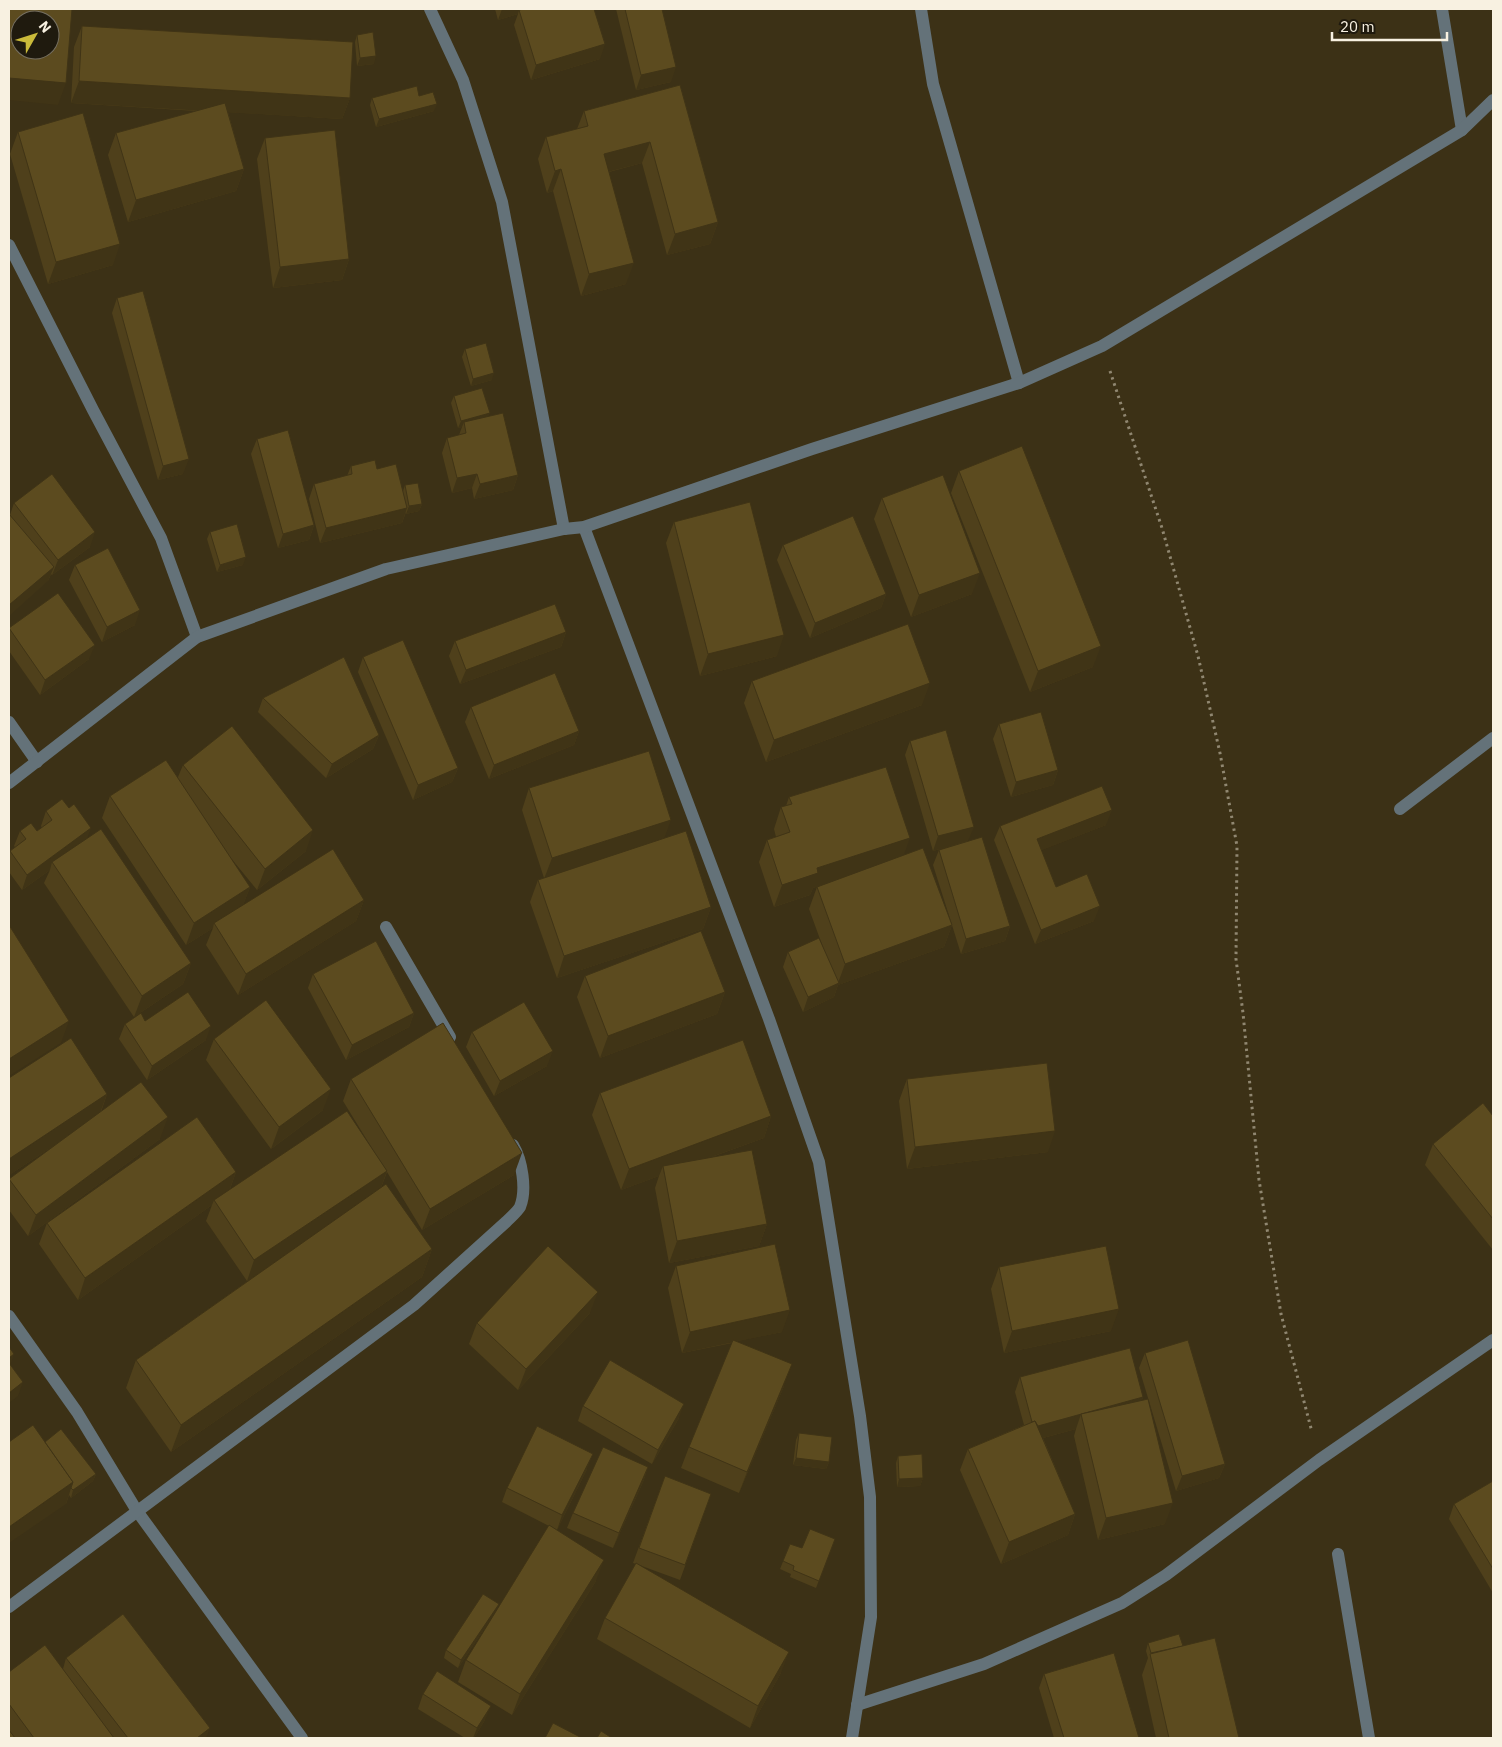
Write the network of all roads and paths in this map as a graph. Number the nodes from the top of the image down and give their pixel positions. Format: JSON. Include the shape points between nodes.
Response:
{"nodes":[{"id":1,"x":430,"y":9,"type":"edge"},
{"id":2,"x":921,"y":9,"type":"edge"},
{"id":3,"x":1442,"y":9,"type":"edge"},
{"id":4,"x":1493,"y":100,"type":"edge"},
{"id":5,"x":1462,"y":130,"type":"junction"},
{"id":6,"x":9,"y":245,"type":"edge"},
{"id":7,"x":1102,"y":346,"type":"junction"},
{"id":8,"x":1019,"y":383,"type":"junction"},
{"id":9,"x":584,"y":527,"type":"junction"},
{"id":10,"x":564,"y":529,"type":"junction"},
{"id":11,"x":197,"y":637,"type":"junction"},
{"id":12,"x":9,"y":722,"type":"edge"},
{"id":13,"x":1493,"y":738,"type":"edge"},
{"id":14,"x":38,"y":762,"type":"junction"},
{"id":15,"x":9,"y":783,"type":"edge"},
{"id":16,"x":1400,"y":809,"type":"dead end"},
{"id":17,"x":386,"y":927,"type":"dead end"},
{"id":18,"x":454,"y":1044,"type":"edge"},
{"id":19,"x":508,"y":1137,"type":"edge"},
{"id":20,"x":9,"y":1316,"type":"edge"},
{"id":21,"x":1493,"y":1340,"type":"edge"},
{"id":22,"x":1319,"y":1460,"type":"junction"},
{"id":23,"x":137,"y":1511,"type":"junction"},
{"id":24,"x":1338,"y":1554,"type":"dead end"},
{"id":25,"x":9,"y":1607,"type":"edge"},
{"id":26,"x":857,"y":1704,"type":"junction"},
{"id":27,"x":302,"y":1738,"type":"edge"},
{"id":28,"x":852,"y":1738,"type":"edge"},
{"id":29,"x":1369,"y":1738,"type":"edge"}],
"edges":[{"from":1,"to":10,"type":"street","via":[[463,80],[502,202]]},
{"from":2,"to":8,"type":"street","via":[[933,84]]},
{"from":3,"to":5,"type":"street"},
{"from":4,"to":5,"type":"street"},
{"from":5,"to":7,"type":"street"},
{"from":6,"to":11,"type":"street","via":[[161,538]]},
{"from":7,"to":8,"type":"street"},
{"from":7,"to":22,"type":"path","via":[[1162,528],[1198,656],[1220,753],[1237,846],[1236,959],[1259,1180],[1281,1314]]},
{"from":8,"to":9,"type":"street"},
{"from":9,"to":10,"type":"street"},
{"from":9,"to":26,"type":"street","via":[[769,1018],[819,1162],[870,1498],[871,1617]]},
{"from":10,"to":11,"type":"street","via":[[386,569]]},
{"from":11,"to":14,"type":"street"},
{"from":12,"to":14,"type":"street"},
{"from":13,"to":16,"type":"street"},
{"from":14,"to":15,"type":"street"},
{"from":17,"to":18,"type":"street"},
{"from":19,"to":23,"type":"street","via":[[518,1153],[524,1192],[519,1209],[414,1305]]},
{"from":20,"to":23,"type":"street","via":[[77,1412]]},
{"from":21,"to":22,"type":"street"},
{"from":22,"to":26,"type":"street","via":[[1166,1575],[1122,1603],[984,1664]]},
{"from":23,"to":25,"type":"street"},
{"from":23,"to":27,"type":"street"},
{"from":24,"to":29,"type":"street"},
{"from":26,"to":28,"type":"street"}]}
